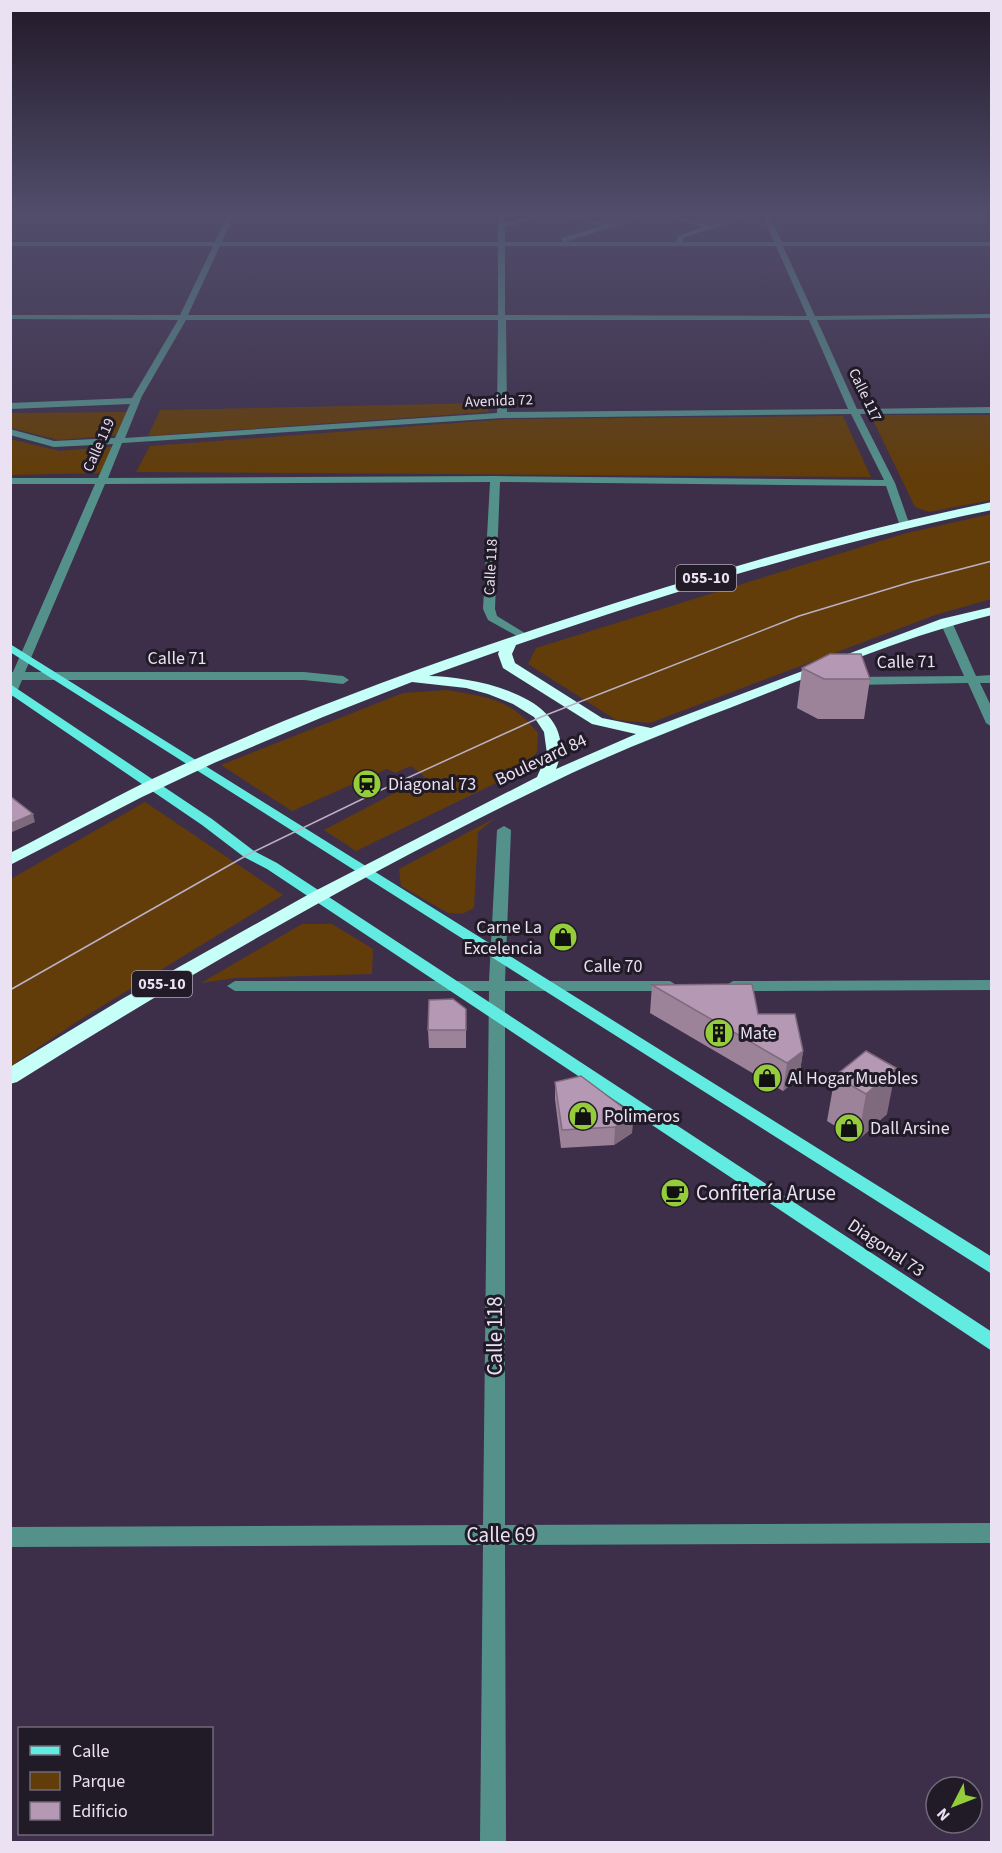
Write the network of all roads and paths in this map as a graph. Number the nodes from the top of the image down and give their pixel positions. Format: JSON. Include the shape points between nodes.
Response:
{"nodes":[{"id":1,"x":191,"y":301,"type":"edge"},
{"id":2,"x":501,"y":301,"type":"edge"},
{"id":3,"x":804,"y":301,"type":"edge"},
{"id":4,"x":992,"y":316,"type":"edge"},
{"id":5,"x":10,"y":317,"type":"edge"},
{"id":6,"x":183,"y":317,"type":"junction"},
{"id":7,"x":501,"y":317,"type":"junction"},
{"id":8,"x":811,"y":318,"type":"junction"},
{"id":9,"x":136,"y":401,"type":"junction"},
{"id":10,"x":10,"y":406,"type":"edge"},
{"id":11,"x":853,"y":410,"type":"junction"},
{"id":12,"x":992,"y":410,"type":"edge"},
{"id":13,"x":502,"y":414,"type":"junction"},
{"id":14,"x":10,"y":432,"type":"edge"},
{"id":15,"x":120,"y":440,"type":"junction"},
{"id":16,"x":495,"y":479,"type":"junction"},
{"id":17,"x":101,"y":481,"type":"junction"},
{"id":18,"x":10,"y":482,"type":"edge"},
{"id":19,"x":891,"y":483,"type":"junction"},
{"id":20,"x":992,"y":506,"type":"edge"},
{"id":21,"x":904,"y":523,"type":"junction"},
{"id":22,"x":992,"y":611,"type":"edge"},
{"id":23,"x":946,"y":622,"type":"junction"},
{"id":24,"x":517,"y":640,"type":"junction"},
{"id":25,"x":10,"y":647,"type":"edge"},
{"id":26,"x":26,"y":656,"type":"junction"},
{"id":27,"x":58,"y":677,"type":"junction"},
{"id":28,"x":972,"y":679,"type":"junction"},
{"id":29,"x":992,"y":679,"type":"edge"},
{"id":30,"x":343,"y":680,"type":"dead end"},
{"id":31,"x":404,"y":681,"type":"junction"},
{"id":32,"x":785,"y":681,"type":"junction"},
{"id":33,"x":820,"y":681,"type":"edge"},
{"id":34,"x":844,"y":681,"type":"edge"},
{"id":35,"x":12,"y":685,"type":"edge"},
{"id":36,"x":992,"y":723,"type":"edge"},
{"id":37,"x":652,"y":733,"type":"junction"},
{"id":38,"x":199,"y":765,"type":"junction"},
{"id":39,"x":544,"y":780,"type":"junction"},
{"id":40,"x":153,"y":785,"type":"junction"},
{"id":41,"x":504,"y":830,"type":"dead end"},
{"id":42,"x":10,"y":860,"type":"edge"},
{"id":43,"x":365,"y":870,"type":"junction"},
{"id":44,"x":317,"y":897,"type":"junction"},
{"id":45,"x":497,"y":953,"type":"junction"},
{"id":46,"x":992,"y":985,"type":"edge"},
{"id":47,"x":235,"y":986,"type":"dead end"},
{"id":48,"x":455,"y":986,"type":"junction"},
{"id":49,"x":497,"y":986,"type":"junction"},
{"id":50,"x":549,"y":986,"type":"junction"},
{"id":51,"x":681,"y":986,"type":"edge"},
{"id":52,"x":717,"y":986,"type":"edge"},
{"id":53,"x":497,"y":1014,"type":"junction"},
{"id":54,"x":10,"y":1077,"type":"edge"},
{"id":55,"x":992,"y":1267,"type":"edge"},
{"id":56,"x":992,"y":1343,"type":"edge"},
{"id":57,"x":992,"y":1533,"type":"edge"},
{"id":58,"x":494,"y":1535,"type":"junction"},
{"id":59,"x":10,"y":1537,"type":"edge"},
{"id":60,"x":493,"y":1842,"type":"edge"}],
"edges":[{"from":1,"to":6,"type":"street","name":"Calle 119"},
{"from":2,"to":7,"type":"street"},
{"from":3,"to":8,"type":"street","name":"Calle 117"},
{"from":4,"to":8,"type":"street"},
{"from":5,"to":6,"type":"street"},
{"from":6,"to":7,"type":"street"},
{"from":6,"to":9,"type":"street","name":"Calle 119"},
{"from":7,"to":8,"type":"street"},
{"from":7,"to":13,"type":"street"},
{"from":8,"to":11,"type":"street","name":"Calle 117"},
{"from":9,"to":10,"type":"street"},
{"from":9,"to":15,"type":"street","name":"Calle 119"},
{"from":11,"to":12,"type":"street","name":"Avenida 72"},
{"from":11,"to":13,"type":"street","name":"Avenida 72"},
{"from":11,"to":19,"type":"street","name":"Calle 117"},
{"from":13,"to":15,"type":"street","name":"Avenida 72"},
{"from":14,"to":15,"type":"street","name":"Avenida 72","via":[[54,444]]},
{"from":15,"to":17,"type":"street","name":"Calle 119"},
{"from":16,"to":17,"type":"street"},
{"from":16,"to":19,"type":"street"},
{"from":16,"to":24,"type":"street","name":"Calle 118","via":[[489,609],[492,618]]},
{"from":17,"to":18,"type":"street"},
{"from":17,"to":26,"type":"street","name":"Calle 119"},
{"from":19,"to":21,"type":"street","name":"Calle 117"},
{"from":20,"to":21,"type":"highway","number":"055-10"},
{"from":21,"to":24,"type":"highway","number":"055-10","via":[[713,576]]},
{"from":22,"to":23,"type":"highway","name":"Boulevard 84","number":"055-10"},
{"from":23,"to":28,"type":"street"},
{"from":23,"to":32,"type":"highway","name":"Boulevard 84","number":"055-10"},
{"from":24,"to":31,"type":"highway","number":"055-10"},
{"from":24,"to":37,"type":"highway","via":[[505,654],[508,665],[532,682],[597,721]]},
{"from":25,"to":26,"type":"main road"},
{"from":26,"to":27,"type":"main road"},
{"from":26,"to":35,"type":"street","name":"Calle 119"},
{"from":27,"to":30,"type":"street","name":"Calle 71","via":[[304,676]]},
{"from":27,"to":35,"type":"street","name":"Calle 71"},
{"from":27,"to":38,"type":"main road"},
{"from":28,"to":29,"type":"street","name":"Calle 71"},
{"from":28,"to":34,"type":"street","name":"Calle 71"},
{"from":28,"to":36,"type":"street"},
{"from":31,"to":38,"type":"highway","number":"055-10"},
{"from":31,"to":39,"type":"highway","via":[[482,686],[525,704],[541,717],[555,739],[555,759]]},
{"from":32,"to":33,"type":"street"},
{"from":32,"to":37,"type":"highway","name":"Boulevard 84","number":"055-10"},
{"from":35,"to":40,"type":"main road","name":"Diagonal 73"},
{"from":37,"to":39,"type":"highway","name":"Boulevard 84","number":"055-10"},
{"from":38,"to":40,"type":"highway","number":"055-10"},
{"from":38,"to":43,"type":"main road"},
{"from":39,"to":43,"type":"highway","name":"Boulevard 84","number":"055-10"},
{"from":40,"to":42,"type":"highway","number":"055-10"},
{"from":40,"to":44,"type":"main road","name":"Diagonal 73"},
{"from":41,"to":45,"type":"street","name":"Calle 118"},
{"from":43,"to":44,"type":"highway","name":"Boulevard 84","number":"055-10"},
{"from":43,"to":45,"type":"main road"},
{"from":44,"to":48,"type":"main road","name":"Diagonal 73"},
{"from":44,"to":54,"type":"highway","name":"Boulevard 84","number":"055-10","via":[[129,1003]]},
{"from":45,"to":49,"type":"street","name":"Calle 118"},
{"from":45,"to":50,"type":"main road"},
{"from":46,"to":52,"type":"street"},
{"from":47,"to":48,"type":"street","name":"Calle 70"},
{"from":48,"to":49,"type":"street","name":"Calle 70"},
{"from":48,"to":53,"type":"main road","name":"Diagonal 73"},
{"from":49,"to":50,"type":"street","name":"Calle 70"},
{"from":49,"to":53,"type":"street","name":"Calle 118"},
{"from":50,"to":51,"type":"street","name":"Calle 70"},
{"from":50,"to":55,"type":"main road"},
{"from":53,"to":56,"type":"main road","name":"Diagonal 73"},
{"from":53,"to":58,"type":"street","name":"Calle 118"},
{"from":57,"to":58,"type":"street","name":"Calle 69"},
{"from":58,"to":59,"type":"street","name":"Calle 69"},
{"from":58,"to":60,"type":"street","name":"Calle 118"}]}
